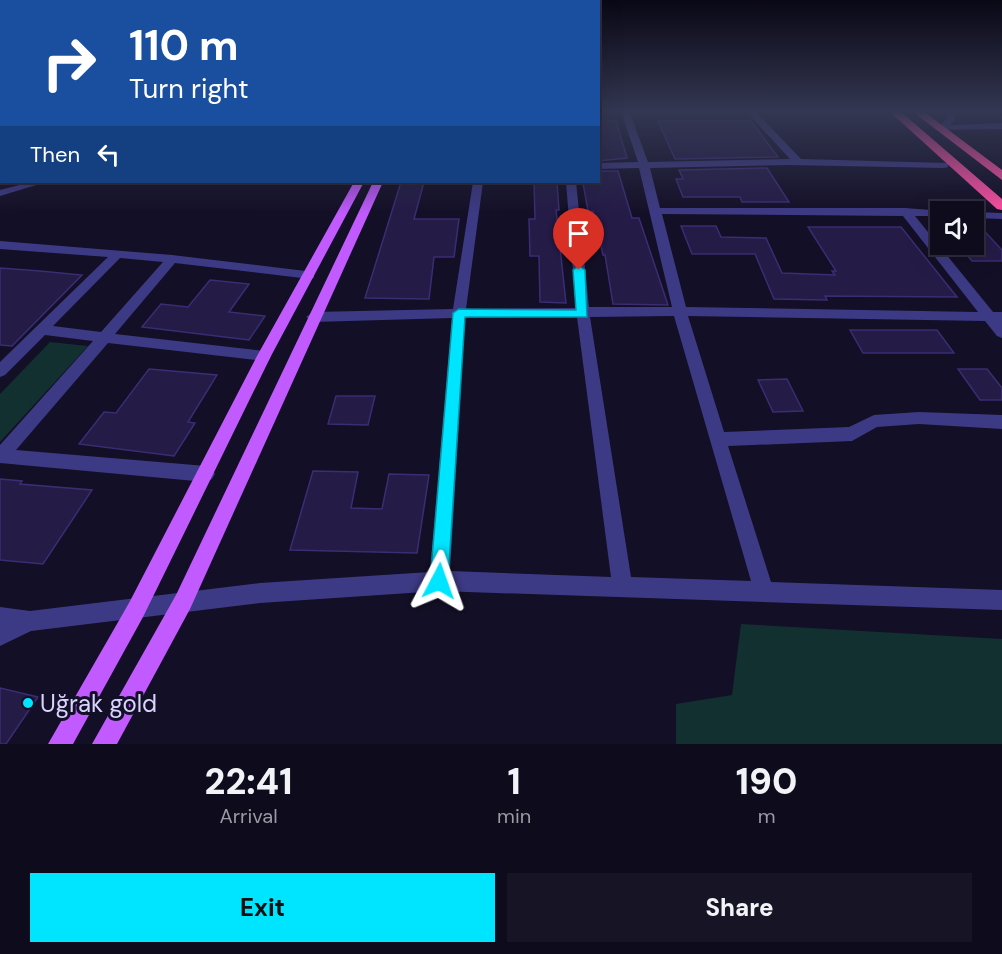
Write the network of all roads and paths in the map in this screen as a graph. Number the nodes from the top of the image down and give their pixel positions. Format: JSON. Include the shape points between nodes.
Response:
{"nodes":[{"id":1,"x":637,"y":146,"type":"edge"},
{"id":2,"x":783,"y":146,"type":"edge"},
{"id":3,"x":928,"y":146,"type":"edge"},
{"id":4,"x":931,"y":146,"type":"edge"},
{"id":5,"x":956,"y":146,"type":"edge"},
{"id":6,"x":964,"y":146,"type":"edge"},
{"id":7,"x":798,"y":162,"type":"junction"},
{"id":8,"x":944,"y":165,"type":"junction"},
{"id":9,"x":600,"y":166,"type":"edge"},
{"id":10,"x":644,"y":166,"type":"junction"},
{"id":11,"x":1002,"y":176,"type":"edge"},
{"id":12,"x":35,"y":183,"type":"edge"},
{"id":13,"x":358,"y":183,"type":"edge"},
{"id":14,"x":378,"y":183,"type":"edge"},
{"id":15,"x":478,"y":183,"type":"edge"},
{"id":16,"x":571,"y":183,"type":"edge"},
{"id":17,"x":1002,"y":190,"type":"edge"},
{"id":18,"x":0,"y":193,"type":"edge"},
{"id":19,"x":656,"y":211,"type":"junction"},
{"id":20,"x":905,"y":211,"type":"junction"},
{"id":21,"x":930,"y":212,"type":"edge"},
{"id":22,"x":1002,"y":213,"type":"edge"},
{"id":23,"x":984,"y":214,"type":"edge"},
{"id":24,"x":0,"y":245,"type":"edge"},
{"id":25,"x":117,"y":255,"type":"junction"},
{"id":26,"x":172,"y":259,"type":"junction"},
{"id":27,"x":310,"y":274,"type":"junction"},
{"id":28,"x":680,"y":312,"type":"junction"},
{"id":29,"x":459,"y":313,"type":"junction"},
{"id":30,"x":583,"y":314,"type":"junction"},
{"id":31,"x":313,"y":317,"type":"junction"},
{"id":32,"x":995,"y":317,"type":"edge"},
{"id":33,"x":42,"y":330,"type":"junction"},
{"id":34,"x":1002,"y":333,"type":"edge"},
{"id":35,"x":103,"y":337,"type":"junction"},
{"id":36,"x":264,"y":356,"type":"junction"},
{"id":37,"x":0,"y":371,"type":"edge"},
{"id":38,"x":1002,"y":422,"type":"edge"},
{"id":39,"x":720,"y":439,"type":"junction"},
{"id":40,"x":1,"y":456,"type":"edge"},
{"id":41,"x":206,"y":474,"type":"junction"},
{"id":42,"x":439,"y":581,"type":"junction"},
{"id":43,"x":622,"y":589,"type":"junction"},
{"id":44,"x":764,"y":592,"type":"junction"},
{"id":45,"x":1002,"y":600,"type":"edge"},
{"id":46,"x":183,"y":602,"type":"junction"},
{"id":47,"x":136,"y":610,"type":"junction"},
{"id":48,"x":0,"y":617,"type":"edge"},
{"id":49,"x":30,"y":621,"type":"junction"},
{"id":50,"x":0,"y":635,"type":"edge"},
{"id":51,"x":60,"y":744,"type":"edge"},
{"id":52,"x":104,"y":744,"type":"edge"}],
"edges":[{"from":1,"to":10,"type":"street"},
{"from":2,"to":7,"type":"street"},
{"from":3,"to":8,"type":"highway"},
{"from":4,"to":22,"type":"highway"},
{"from":5,"to":17,"type":"highway"},
{"from":6,"to":11,"type":"highway"},
{"from":7,"to":8,"type":"street"},
{"from":7,"to":10,"type":"street"},
{"from":8,"to":22,"type":"highway"},
{"from":9,"to":10,"type":"street"},
{"from":10,"to":19,"type":"street"},
{"from":12,"to":18,"type":"street"},
{"from":13,"to":27,"type":"main road"},
{"from":14,"to":31,"type":"main road"},
{"from":15,"to":29,"type":"street"},
{"from":16,"to":30,"type":"street"},
{"from":19,"to":20,"type":"street"},
{"from":19,"to":28,"type":"street"},
{"from":20,"to":21,"type":"street"},
{"from":20,"to":32,"type":"street"},
{"from":22,"to":23,"type":"street"},
{"from":24,"to":25,"type":"street"},
{"from":25,"to":26,"type":"street"},
{"from":25,"to":33,"type":"street"},
{"from":26,"to":27,"type":"street"},
{"from":26,"to":35,"type":"street"},
{"from":27,"to":36,"type":"main road"},
{"from":28,"to":30,"type":"street"},
{"from":28,"to":32,"type":"street"},
{"from":28,"to":39,"type":"street"},
{"from":29,"to":30,"type":"street"},
{"from":29,"to":31,"type":"street"},
{"from":29,"to":42,"type":"street"},
{"from":30,"to":43,"type":"street"},
{"from":31,"to":46,"type":"main road"},
{"from":32,"to":34,"type":"street"},
{"from":33,"to":35,"type":"street"},
{"from":33,"to":37,"type":"street"},
{"from":35,"to":36,"type":"street"},
{"from":35,"to":40,"type":"street"},
{"from":36,"to":41,"type":"main road"},
{"from":38,"to":39,"type":"street","via":[[874,420],[852,434]]},
{"from":39,"to":44,"type":"street"},
{"from":40,"to":41,"type":"street"},
{"from":41,"to":47,"type":"main road"},
{"from":42,"to":43,"type":"street"},
{"from":42,"to":46,"type":"street"},
{"from":43,"to":44,"type":"street"},
{"from":44,"to":45,"type":"street"},
{"from":46,"to":47,"type":"street"},
{"from":46,"to":52,"type":"main road"},
{"from":47,"to":49,"type":"street"},
{"from":47,"to":51,"type":"main road"},
{"from":48,"to":49,"type":"street"},
{"from":49,"to":50,"type":"street"}]}
